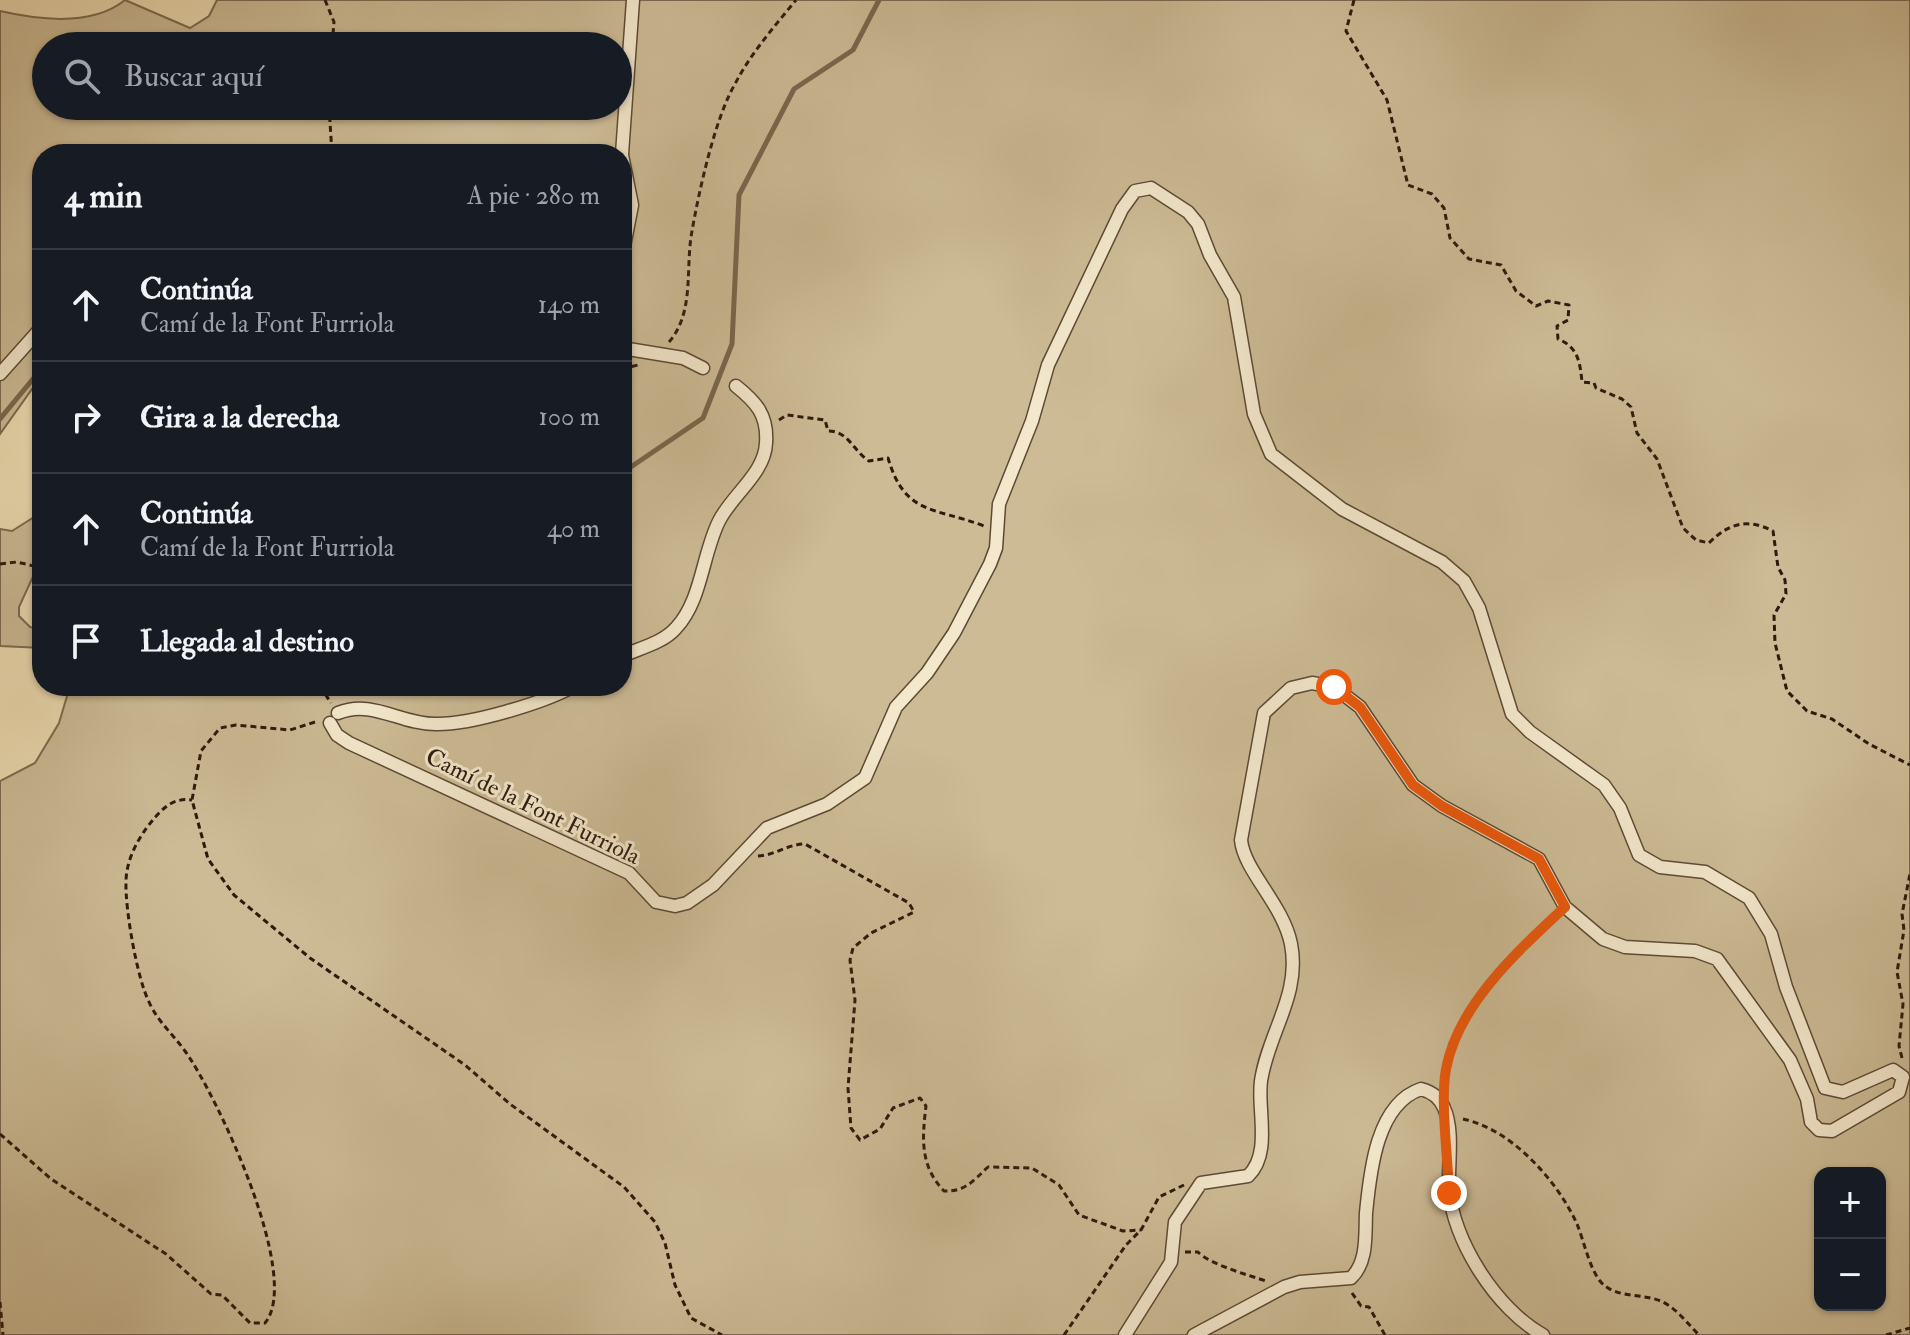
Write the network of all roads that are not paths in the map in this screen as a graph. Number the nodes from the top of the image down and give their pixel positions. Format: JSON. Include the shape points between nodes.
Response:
{"nodes":[{"id":1,"x":633,"y":0,"type":"edge"},
{"id":2,"x":631,"y":32,"type":"edge"},
{"id":3,"x":624,"y":120,"type":"edge"},
{"id":4,"x":623,"y":144,"type":"edge"},
{"id":5,"x":32,"y":338,"type":"edge"},
{"id":6,"x":632,"y":350,"type":"edge"},
{"id":7,"x":703,"y":368,"type":"dead end"},
{"id":8,"x":0,"y":374,"type":"edge"},
{"id":9,"x":736,"y":386,"type":"dead end"},
{"id":10,"x":632,"y":652,"type":"edge"},
{"id":11,"x":552,"y":696,"type":"edge"},
{"id":12,"x":1125,"y":1335,"type":"edge"},
{"id":13,"x":1194,"y":1335,"type":"edge"},
{"id":14,"x":1543,"y":1335,"type":"edge"}],
"edges":[{"from":1,"to":2,"type":"street"},
{"from":3,"to":4,"type":"street"},
{"from":5,"to":8,"type":"street"},
{"from":6,"to":7,"type":"street","via":[[683,358]]},
{"from":9,"to":10,"type":"street","via":[[757,403],[766,428],[763,459],[712,534],[684,619],[668,636]]},
{"from":11,"to":12,"type":"street","name":"Camí de la Font Furriola","via":[[437,724],[365,707],[334,718],[332,729],[349,743],[629,873],[665,906],[699,897],[767,828],[841,798],[865,778],[896,707],[954,633],[990,564],[1004,487],[1063,329],[1129,197],[1143,188],[1159,191],[1198,224],[1234,297],[1254,414],[1271,454],[1342,509],[1458,575],[1479,608],[1512,714],[1604,785],[1620,808],[1639,855],[1660,867],[1705,872],[1749,898],[1771,934],[1825,1088],[1843,1092],[1882,1072],[1899,1073],[1904,1084],[1832,1131],[1819,1130],[1811,1122],[1790,1060],[1717,959],[1695,951],[1616,946],[1565,907],[1539,859],[1413,785],[1360,707],[1344,693],[1312,683],[1291,688],[1279,695],[1261,722],[1241,840],[1245,860],[1273,898],[1291,945],[1291,987],[1263,1071],[1262,1129],[1253,1172],[1201,1183],[1175,1222],[1165,1274]]},
{"from":13,"to":14,"type":"street","via":[[1284,1287],[1351,1278],[1361,1265],[1379,1144],[1396,1104],[1421,1089],[1430,1092],[1445,1112],[1449,1193],[1460,1231],[1505,1303]]}]}
